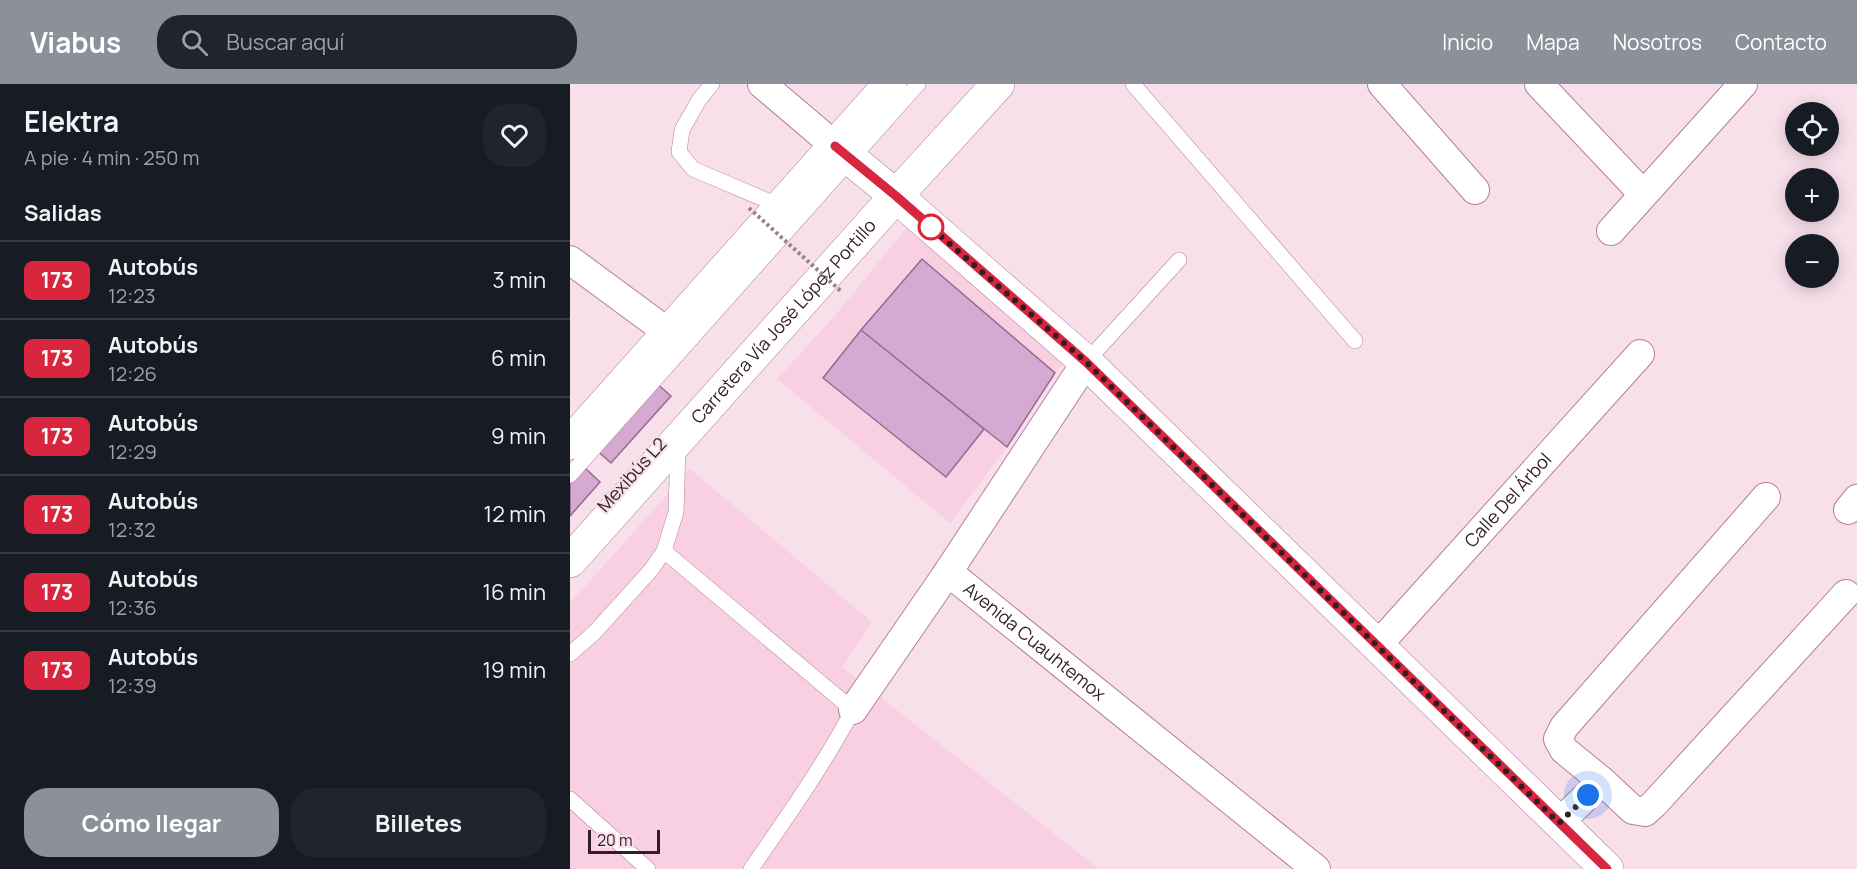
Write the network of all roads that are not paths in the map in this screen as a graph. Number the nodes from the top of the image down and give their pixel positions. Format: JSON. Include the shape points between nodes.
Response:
{"nodes":[{"id":1,"x":712,"y":84,"type":"edge"},
{"id":2,"x":762,"y":84,"type":"edge"},
{"id":3,"x":890,"y":84,"type":"edge"},
{"id":4,"x":918,"y":84,"type":"edge"},
{"id":5,"x":982,"y":84,"type":"edge"},
{"id":6,"x":998,"y":84,"type":"edge"},
{"id":7,"x":1133,"y":84,"type":"edge"},
{"id":8,"x":1382,"y":84,"type":"edge"},
{"id":9,"x":1539,"y":84,"type":"edge"},
{"id":10,"x":1743,"y":84,"type":"edge"},
{"id":11,"x":843,"y":153,"type":"junction"},
{"id":12,"x":1475,"y":190,"type":"dead end"},
{"id":13,"x":892,"y":193,"type":"junction"},
{"id":14,"x":1643,"y":194,"type":"junction"},
{"id":15,"x":765,"y":207,"type":"junction"},
{"id":16,"x":1611,"y":231,"type":"dead end"},
{"id":17,"x":570,"y":260,"type":"edge"},
{"id":18,"x":1179,"y":260,"type":"dead end"},
{"id":19,"x":669,"y":333,"type":"junction"},
{"id":20,"x":1355,"y":341,"type":"dead end"},
{"id":21,"x":1640,"y":354,"type":"dead end"},
{"id":22,"x":1086,"y":362,"type":"junction"},
{"id":23,"x":678,"y":440,"type":"junction"},
{"id":24,"x":570,"y":443,"type":"edge"},
{"id":25,"x":570,"y":475,"type":"edge"},
{"id":26,"x":1766,"y":497,"type":"dead end"},
{"id":27,"x":570,"y":544,"type":"edge"},
{"id":28,"x":664,"y":551,"type":"junction"},
{"id":29,"x":570,"y":561,"type":"edge"},
{"id":30,"x":948,"y":572,"type":"junction"},
{"id":31,"x":1846,"y":594,"type":"dead end"},
{"id":32,"x":1377,"y":646,"type":"junction"},
{"id":33,"x":570,"y":654,"type":"edge"},
{"id":34,"x":853,"y":710,"type":"junction"},
{"id":35,"x":1602,"y":781,"type":"junction"},
{"id":36,"x":570,"y":799,"type":"edge"},
{"id":37,"x":1559,"y":823,"type":"junction"},
{"id":38,"x":648,"y":869,"type":"edge"},
{"id":39,"x":751,"y":869,"type":"edge"},
{"id":40,"x":1316,"y":869,"type":"edge"},
{"id":41,"x":1607,"y":869,"type":"edge"}],
"edges":[{"from":1,"to":15,"type":"lane","via":[[682,130],[679,152],[693,169]]},
{"from":2,"to":11,"type":"street"},
{"from":3,"to":11,"type":"main road"},
{"from":4,"to":11,"type":"lane"},
{"from":5,"to":13,"type":"lane","name":"Mexibús L2"},
{"from":6,"to":13,"type":"main road","name":"Carretera Vía José López Portillo"},
{"from":7,"to":20,"type":"lane"},
{"from":8,"to":12,"type":"street"},
{"from":9,"to":14,"type":"street"},
{"from":10,"to":14,"type":"street"},
{"from":11,"to":13,"type":"main road"},
{"from":11,"to":15,"type":"main road"},
{"from":11,"to":25,"type":"lane"},
{"from":13,"to":22,"type":"main road"},
{"from":13,"to":23,"type":"main road","name":"Carretera Vía José López Portillo"},
{"from":13,"to":27,"type":"lane","name":"Mexibús L2"},
{"from":14,"to":16,"type":"street"},
{"from":15,"to":19,"type":"main road"},
{"from":17,"to":19,"type":"street"},
{"from":18,"to":22,"type":"lane"},
{"from":19,"to":24,"type":"main road"},
{"from":21,"to":32,"type":"street","name":"Calle Del Árbol"},
{"from":22,"to":30,"type":"street","name":"Avenida Cuauhtemox"},
{"from":22,"to":32,"type":"main road"},
{"from":23,"to":28,"type":"lane","via":[[676,512]]},
{"from":23,"to":29,"type":"main road","name":"Carretera Vía José López Portillo"},
{"from":26,"to":35,"type":"street","via":[[1564,727],[1558,739],[1564,750]]},
{"from":28,"to":33,"type":"lane","via":[[595,632]]},
{"from":28,"to":34,"type":"lane"},
{"from":30,"to":34,"type":"street"},
{"from":30,"to":40,"type":"street","name":"Avenida Cuauhtemox"},
{"from":31,"to":35,"type":"street","via":[[1645,812],[1632,810]]},
{"from":32,"to":37,"type":"main road"},
{"from":34,"to":39,"type":"lane","via":[[834,746]]},
{"from":35,"to":37,"type":"street"},
{"from":36,"to":38,"type":"lane"},
{"from":37,"to":41,"type":"main road"}]}
